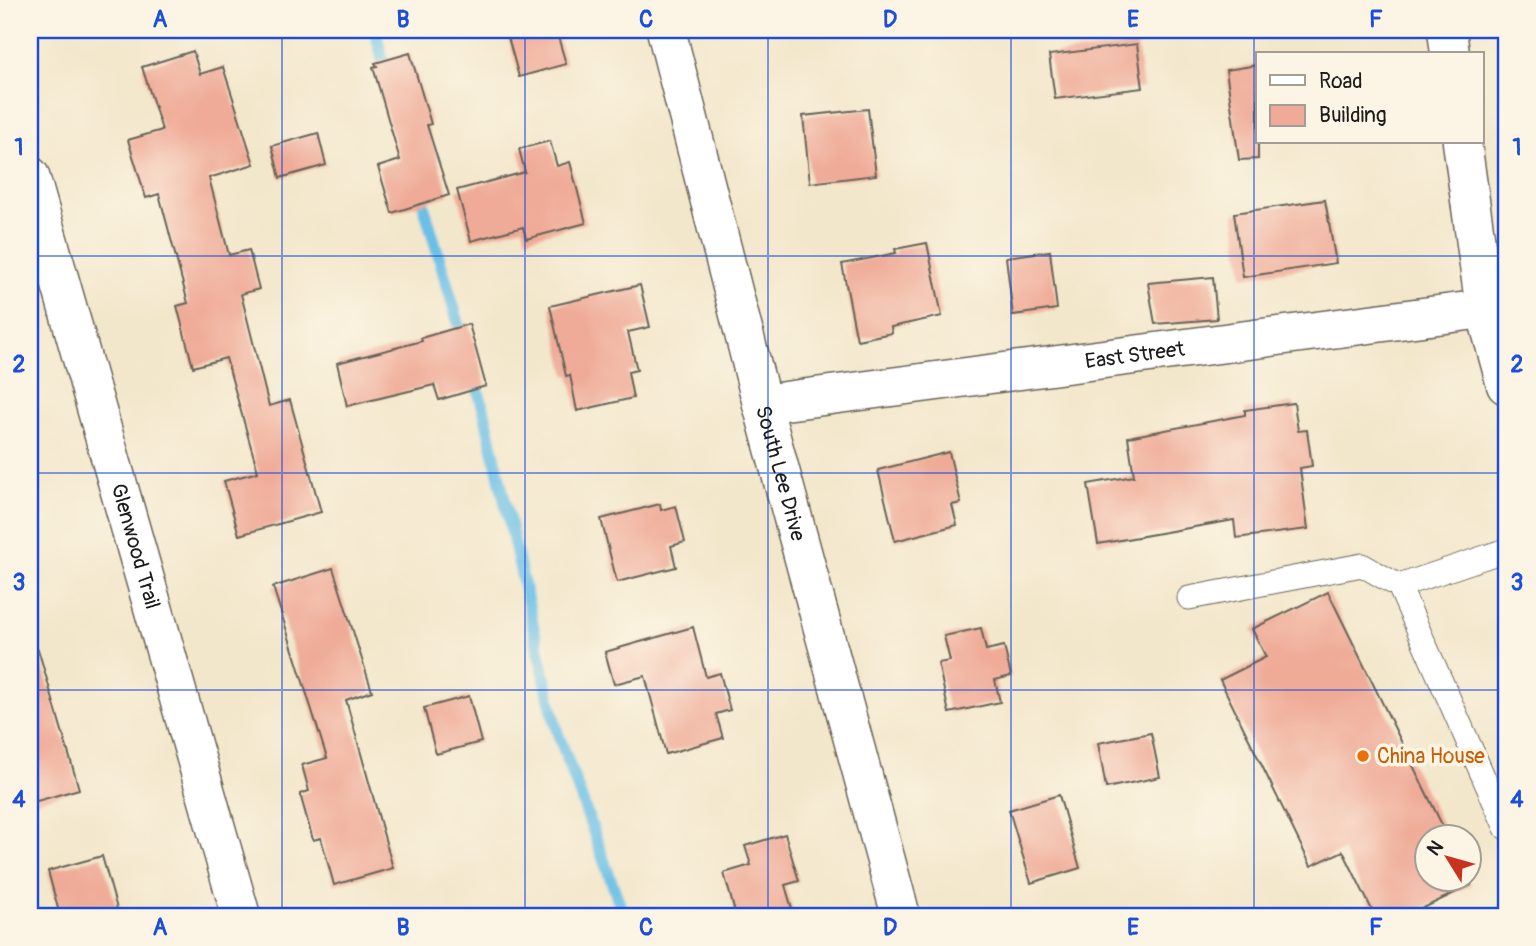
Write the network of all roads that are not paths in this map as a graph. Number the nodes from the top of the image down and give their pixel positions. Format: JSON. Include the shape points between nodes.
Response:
{"nodes":[{"id":1,"x":666,"y":30,"type":"edge"},
{"id":2,"x":1447,"y":30,"type":"edge"},
{"id":3,"x":1450,"y":52,"type":"edge"},
{"id":4,"x":1462,"y":144,"type":"edge"},
{"id":5,"x":30,"y":176,"type":"edge"},
{"id":6,"x":1496,"y":308,"type":"edge"},
{"id":7,"x":1506,"y":385,"type":"edge"},
{"id":8,"x":762,"y":404,"type":"junction"},
{"id":9,"x":1506,"y":550,"type":"edge"},
{"id":10,"x":1399,"y":586,"type":"junction"},
{"id":11,"x":1189,"y":598,"type":"dead end"},
{"id":12,"x":1506,"y":828,"type":"edge"},
{"id":13,"x":241,"y":916,"type":"edge"},
{"id":14,"x":901,"y":916,"type":"edge"}],
"edges":[{"from":1,"to":8,"type":"street","name":"South Lee Drive"},
{"from":2,"to":3,"type":"street"},
{"from":4,"to":6,"type":"street"},
{"from":5,"to":13,"type":"street","name":"Glenwood Trail"},
{"from":6,"to":7,"type":"street"},
{"from":6,"to":8,"type":"street","name":"East Street"},
{"from":8,"to":14,"type":"street","name":"South Lee Drive"},
{"from":9,"to":10,"type":"lane"},
{"from":10,"to":11,"type":"lane","via":[[1362,565]]},
{"from":10,"to":12,"type":"lane"}]}
